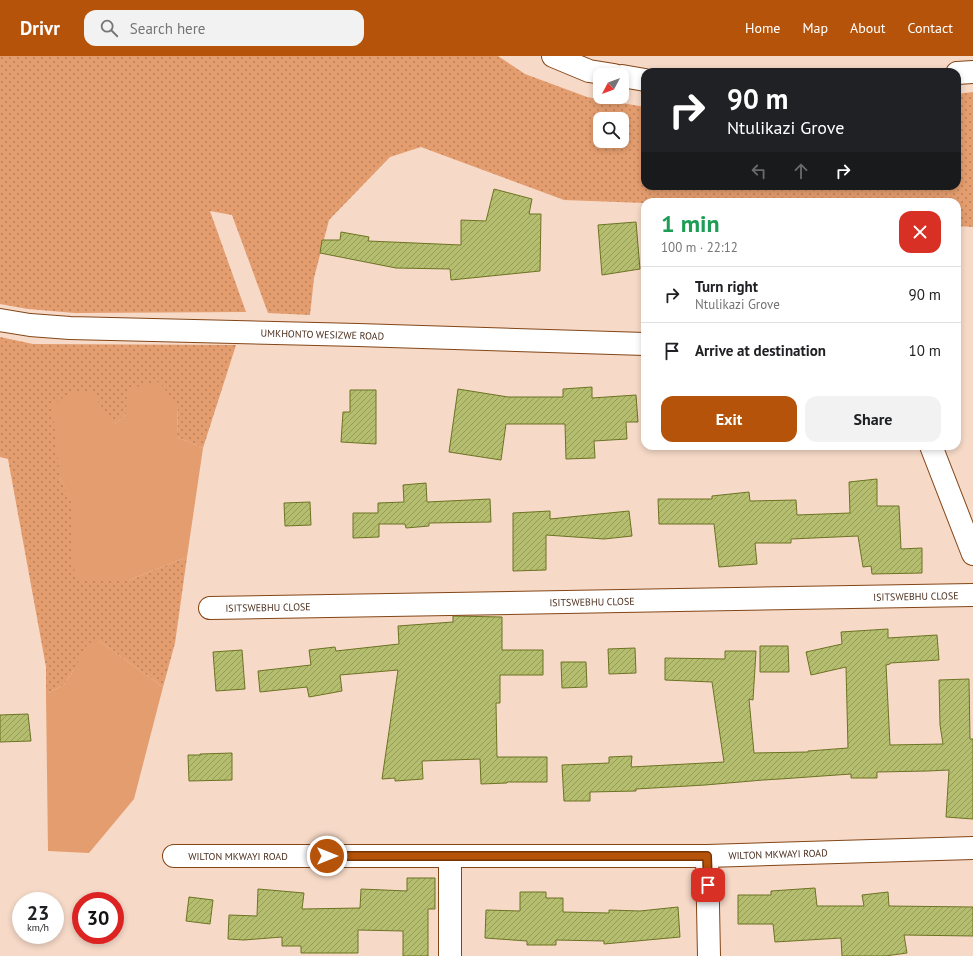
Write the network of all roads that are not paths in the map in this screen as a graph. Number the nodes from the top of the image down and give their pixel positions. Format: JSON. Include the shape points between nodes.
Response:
{"nodes":[{"id":1,"x":553,"y":56,"type":"edge"},
{"id":2,"x":593,"y":72,"type":"edge"},
{"id":3,"x":973,"y":72,"type":"edge"},
{"id":4,"x":961,"y":73,"type":"edge"},
{"id":5,"x":629,"y":77,"type":"edge"},
{"id":6,"x":641,"y":79,"type":"edge"},
{"id":7,"x":0,"y":320,"type":"edge"},
{"id":8,"x":641,"y":344,"type":"edge"},
{"id":9,"x":933,"y":450,"type":"edge"},
{"id":10,"x":973,"y":554,"type":"edge"},
{"id":11,"x":973,"y":594,"type":"edge"},
{"id":12,"x":210,"y":608,"type":"dead end"},
{"id":13,"x":973,"y":848,"type":"edge"},
{"id":14,"x":174,"y":856,"type":"dead end"},
{"id":15,"x":450,"y":856,"type":"junction"},
{"id":16,"x":707,"y":856,"type":"junction"},
{"id":17,"x":450,"y":956,"type":"edge"},
{"id":18,"x":709,"y":956,"type":"edge"}],
"edges":[{"from":1,"to":2,"type":"street"},
{"from":3,"to":4,"type":"street"},
{"from":5,"to":6,"type":"street"},
{"from":7,"to":8,"type":"street","name":"UMKHONTO WESIZWE ROAD","via":[[70,328]]},
{"from":9,"to":10,"type":"street"},
{"from":11,"to":12,"type":"street","name":"ISITSWEBHU CLOSE"},
{"from":13,"to":16,"type":"street","name":"WILTON MKWAYI ROAD"},
{"from":14,"to":15,"type":"street","name":"WILTON MKWAYI ROAD"},
{"from":15,"to":16,"type":"street","name":"WILTON MKWAYI ROAD"},
{"from":15,"to":17,"type":"street"},
{"from":16,"to":18,"type":"street"}]}
